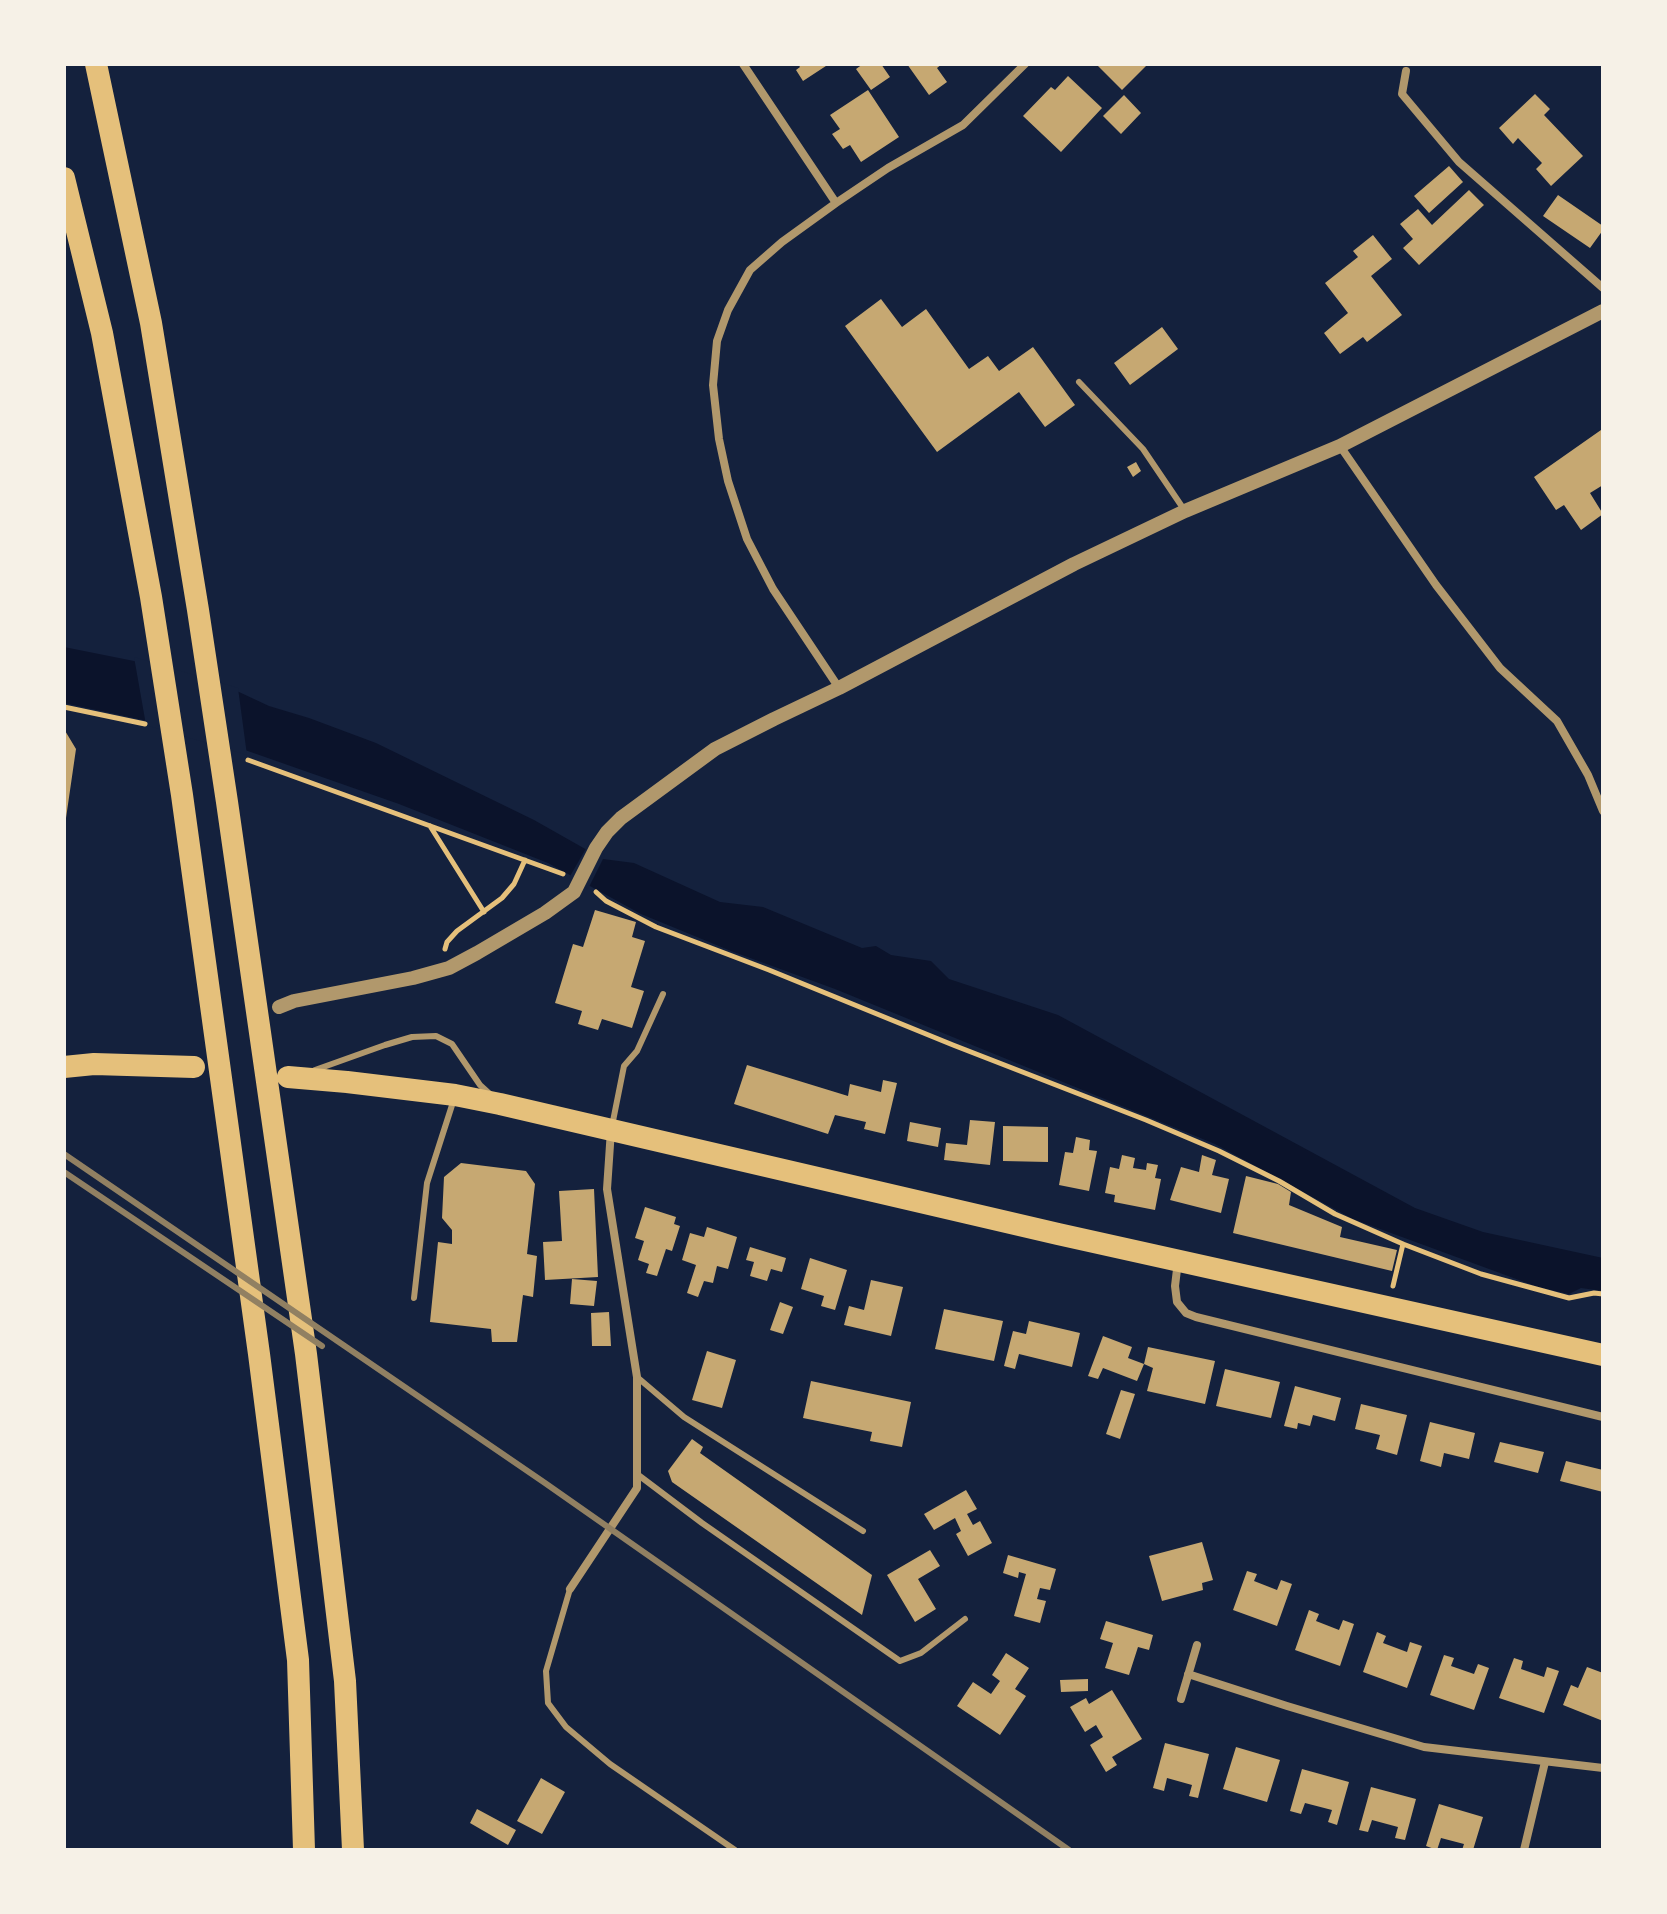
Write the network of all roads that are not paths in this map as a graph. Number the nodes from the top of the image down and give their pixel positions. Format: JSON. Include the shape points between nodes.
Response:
{"nodes":[{"id":1,"x":96,"y":64,"type":"edge"},
{"id":2,"x":743,"y":64,"type":"edge"},
{"id":3,"x":1025,"y":64,"type":"edge"},
{"id":4,"x":1406,"y":71,"type":"dead end"},
{"id":5,"x":64,"y":178,"type":"edge"},
{"id":6,"x":836,"y":203,"type":"junction"},
{"id":7,"x":1603,"y":288,"type":"edge"},
{"id":8,"x":1603,"y":311,"type":"edge"},
{"id":9,"x":1079,"y":382,"type":"dead end"},
{"id":10,"x":1340,"y":446,"type":"junction"},
{"id":11,"x":1185,"y":511,"type":"junction"},
{"id":12,"x":839,"y":688,"type":"junction"},
{"id":13,"x":1603,"y":811,"type":"edge"},
{"id":14,"x":663,"y":994,"type":"dead end"},
{"id":15,"x":279,"y":1007,"type":"dead end"},
{"id":16,"x":64,"y":1067,"type":"edge"},
{"id":17,"x":194,"y":1067,"type":"dead end"},
{"id":18,"x":293,"y":1077,"type":"joint"},
{"id":19,"x":455,"y":1095,"type":"junction"},
{"id":20,"x":500,"y":1104,"type":"junction"},
{"id":21,"x":611,"y":1129,"type":"junction"},
{"id":22,"x":1178,"y":1260,"type":"junction"},
{"id":23,"x":414,"y":1298,"type":"dead end"},
{"id":24,"x":1603,"y":1355,"type":"edge"},
{"id":25,"x":637,"y":1377,"type":"junction"},
{"id":26,"x":1603,"y":1417,"type":"edge"},
{"id":27,"x":637,"y":1474,"type":"junction"},
{"id":28,"x":863,"y":1531,"type":"dead end"},
{"id":29,"x":570,"y":1589,"type":"joint"},
{"id":30,"x":965,"y":1619,"type":"dead end"},
{"id":31,"x":1197,"y":1645,"type":"dead end"},
{"id":32,"x":1188,"y":1674,"type":"junction"},
{"id":33,"x":1181,"y":1699,"type":"dead end"},
{"id":34,"x":1545,"y":1762,"type":"junction"},
{"id":35,"x":1603,"y":1768,"type":"edge"},
{"id":36,"x":304,"y":1850,"type":"edge"},
{"id":37,"x":353,"y":1850,"type":"edge"},
{"id":38,"x":735,"y":1850,"type":"edge"},
{"id":39,"x":1524,"y":1850,"type":"edge"}],
"edges":[{"from":1,"to":37,"type":"highway","via":[[151,323],[227,802],[306,1354],[345,1681]]},
{"from":2,"to":6,"type":"street"},
{"from":3,"to":6,"type":"street","via":[[963,125]]},
{"from":4,"to":7,"type":"street","via":[[1402,94],[1459,162]]},
{"from":5,"to":36,"type":"highway","via":[[102,333],[151,597],[203,939],[298,1660]]},
{"from":6,"to":12,"type":"street","via":[[750,270],[717,341],[713,385],[728,481],[747,539],[773,589]]},
{"from":8,"to":10,"type":"street"},
{"from":9,"to":11,"type":"lane","via":[[1143,449]]},
{"from":10,"to":11,"type":"street"},
{"from":10,"to":13,"type":"street","via":[[1500,668],[1557,721]]},
{"from":11,"to":12,"type":"street"},
{"from":12,"to":15,"type":"street","via":[[715,749],[607,832],[574,892],[449,968]]},
{"from":14,"to":21,"type":"lane","via":[[637,1051],[624,1066]]},
{"from":16,"to":17,"type":"highway"},
{"from":18,"to":19,"type":"highway"},
{"from":18,"to":20,"type":"lane","via":[[412,1037],[436,1036],[452,1044]]},
{"from":19,"to":20,"type":"highway"},
{"from":19,"to":23,"type":"lane","via":[[427,1183]]},
{"from":20,"to":21,"type":"highway"},
{"from":21,"to":22,"type":"highway"},
{"from":21,"to":25,"type":"street","via":[[607,1189]]},
{"from":22,"to":24,"type":"highway"},
{"from":22,"to":26,"type":"street","via":[[1177,1302],[1196,1317]]},
{"from":25,"to":27,"type":"street"},
{"from":25,"to":28,"type":"lane","via":[[684,1417]]},
{"from":27,"to":29,"type":"street","via":[[637,1488]]},
{"from":27,"to":30,"type":"lane","via":[[900,1661],[921,1653]]},
{"from":29,"to":38,"type":"lane","via":[[546,1671],[548,1703],[566,1727],[610,1764]]},
{"from":31,"to":32,"type":"street"},
{"from":32,"to":33,"type":"street"},
{"from":32,"to":34,"type":"street","via":[[1424,1747]]},
{"from":34,"to":35,"type":"street"},
{"from":34,"to":39,"type":"street"}]}
